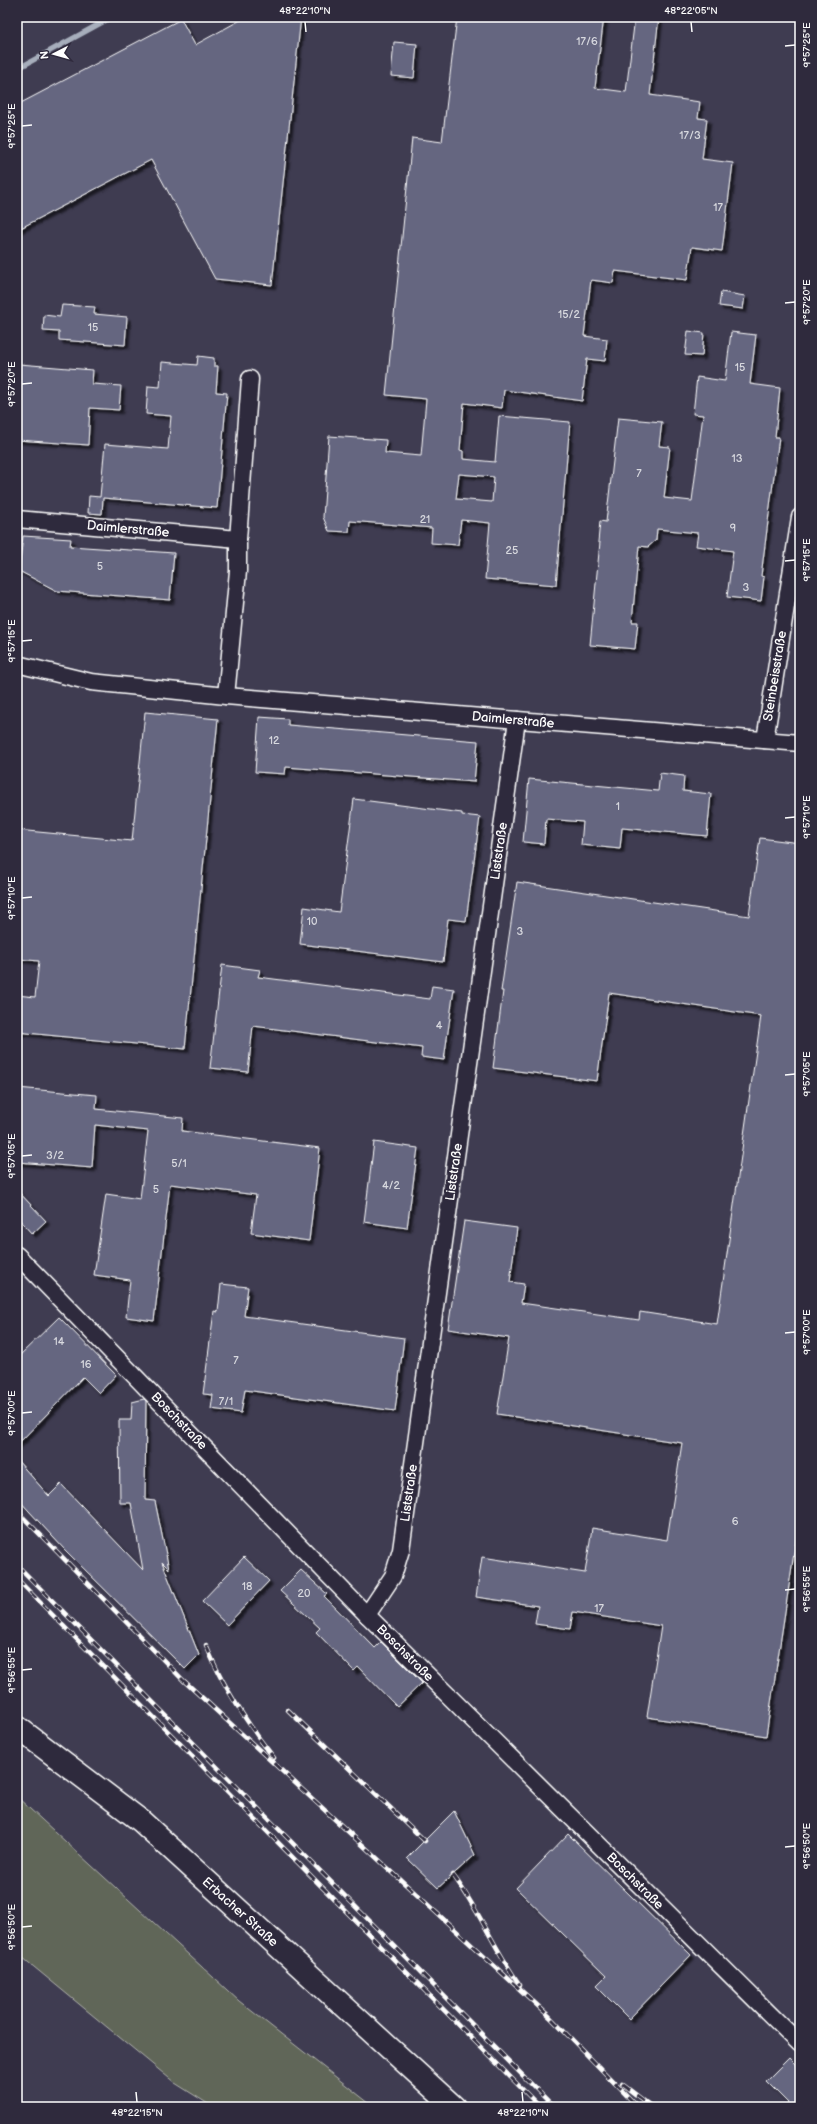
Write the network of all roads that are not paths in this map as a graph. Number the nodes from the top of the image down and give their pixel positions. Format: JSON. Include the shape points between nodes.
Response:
{"nodes":[{"id":1,"x":250,"y":379,"type":"dead end"},
{"id":2,"x":800,"y":517,"type":"edge"},
{"id":3,"x":17,"y":519,"type":"edge"},
{"id":4,"x":238,"y":539,"type":"junction"},
{"id":5,"x":17,"y":664,"type":"edge"},
{"id":6,"x":226,"y":696,"type":"junction"},
{"id":7,"x":517,"y":720,"type":"junction"},
{"id":8,"x":765,"y":740,"type":"junction"},
{"id":9,"x":800,"y":743,"type":"edge"},
{"id":10,"x":17,"y":1255,"type":"edge"},
{"id":11,"x":367,"y":1615,"type":"junction"},
{"id":12,"x":17,"y":1727,"type":"edge"},
{"id":13,"x":800,"y":2044,"type":"edge"},
{"id":14,"x":454,"y":2107,"type":"edge"}],
"edges":[{"from":1,"to":4,"type":"street"},
{"from":2,"to":8,"type":"street","name":"Steinbeisstraße"},
{"from":3,"to":4,"type":"street","name":"Daimlerstraße"},
{"from":4,"to":6,"type":"street","via":[[238,570]]},
{"from":5,"to":6,"type":"street","name":"Daimlerstraße","via":[[91,682]]},
{"from":6,"to":7,"type":"street","name":"Daimlerstraße"},
{"from":7,"to":8,"type":"street","name":"Daimlerstraße"},
{"from":7,"to":11,"type":"street","name":"Liststraße","via":[[401,1550],[393,1576]]},
{"from":8,"to":9,"type":"street","name":"Daimlerstraße"},
{"from":10,"to":11,"type":"street","name":"Boschstraße"},
{"from":11,"to":13,"type":"street","name":"Boschstraße"},
{"from":12,"to":14,"type":"main road","name":"Erbacher Straße","via":[[141,1821]]}]}
